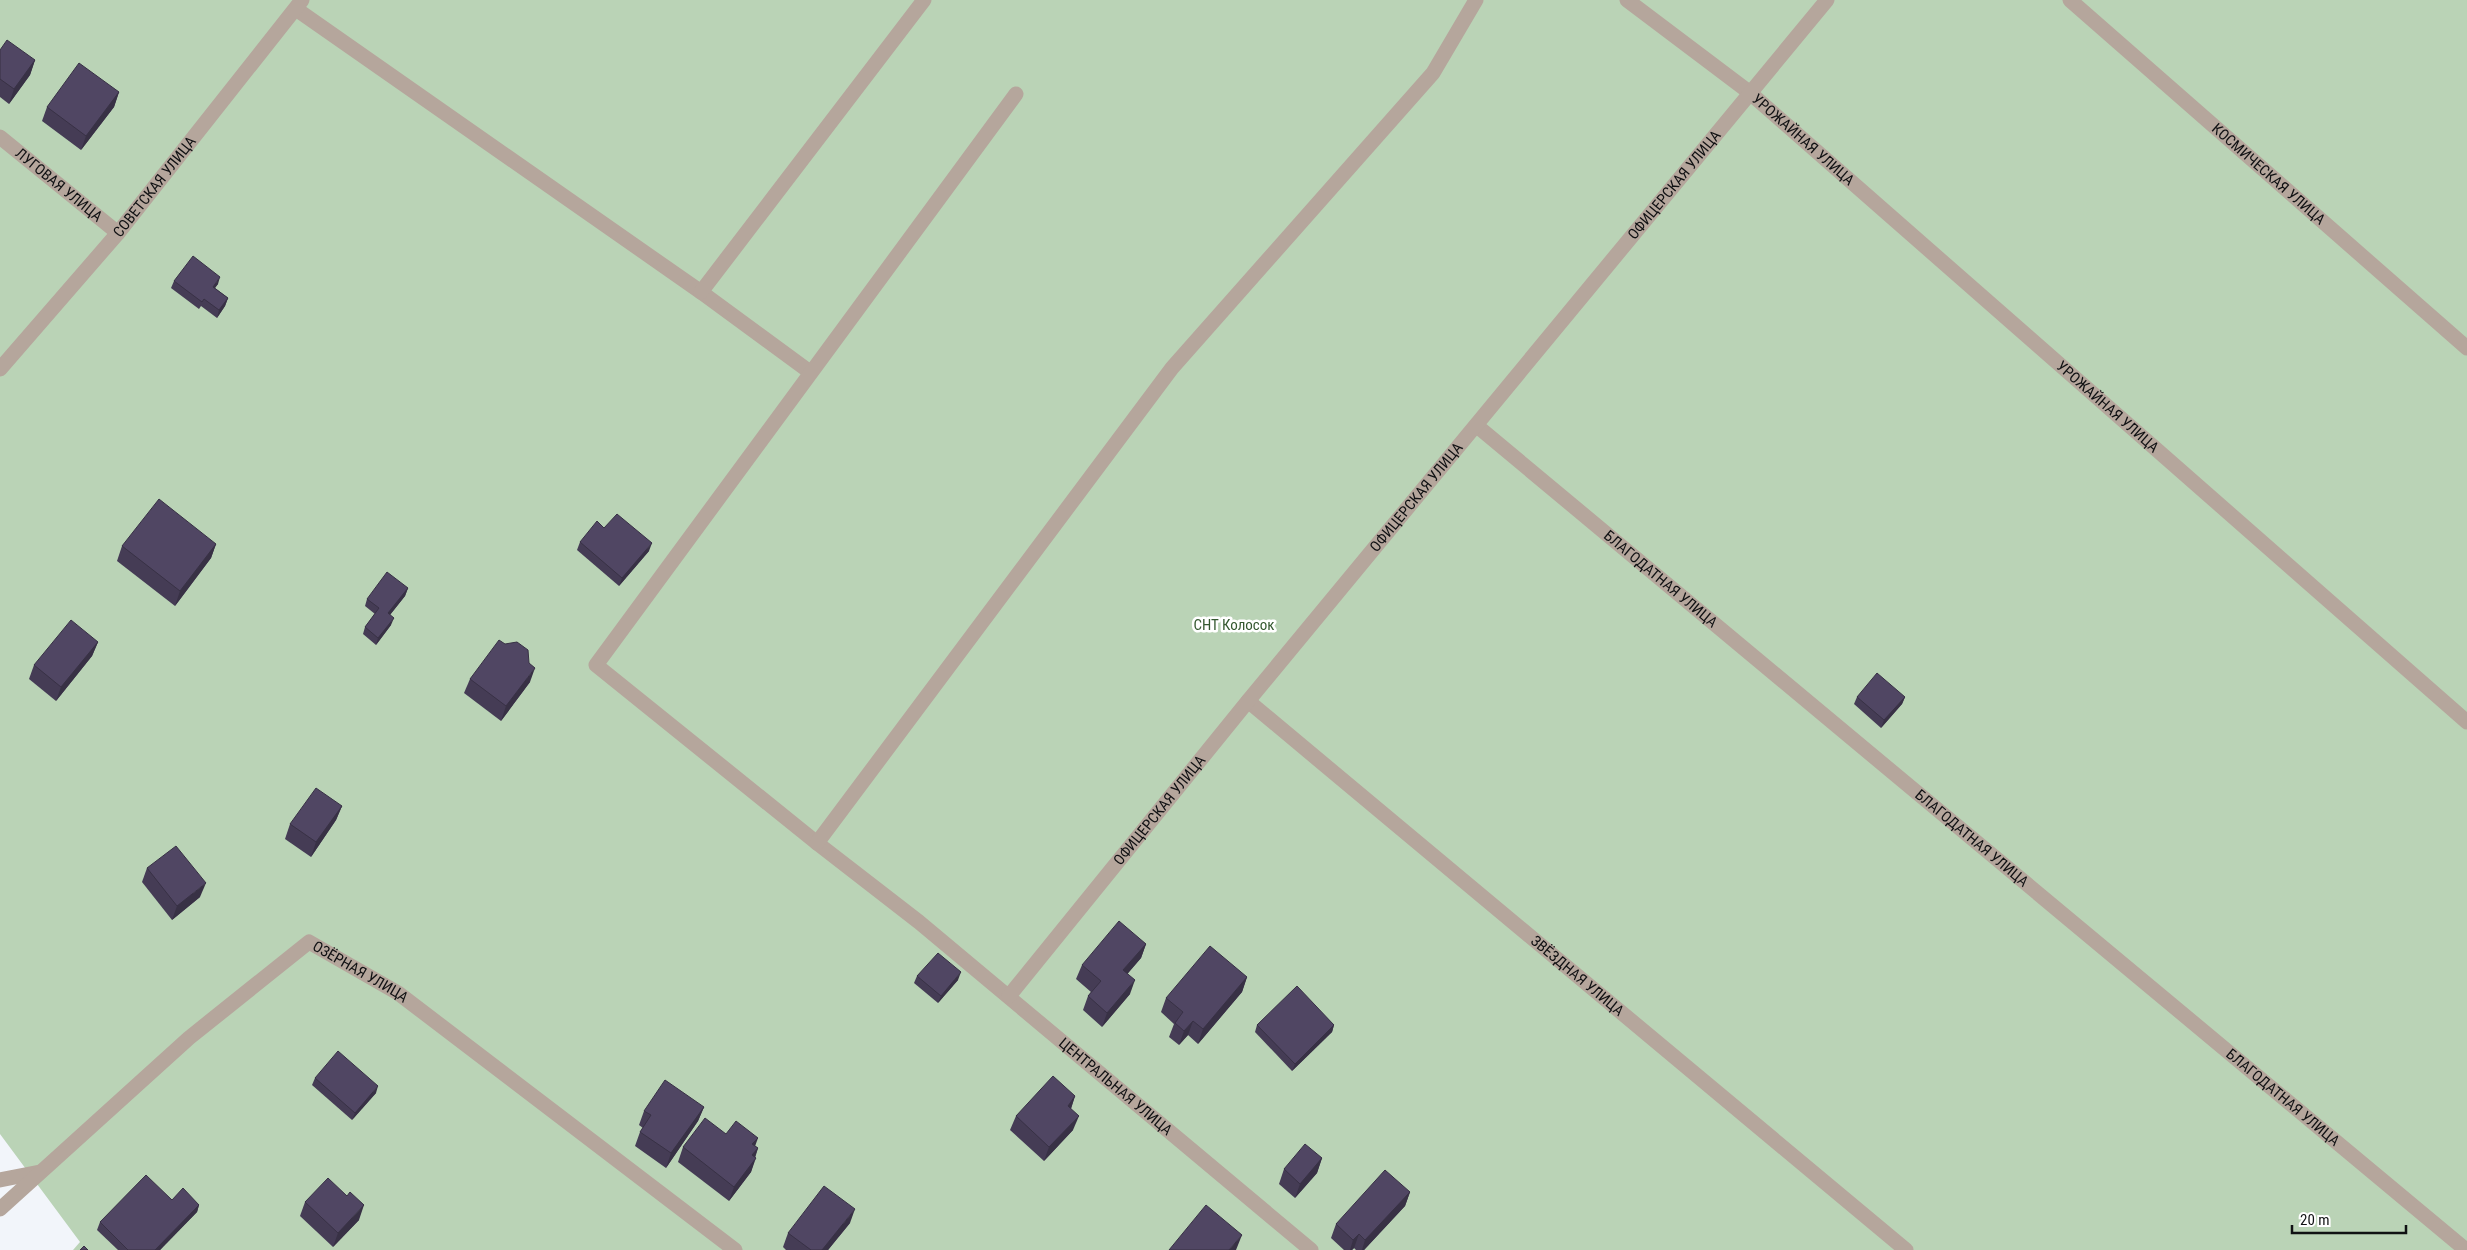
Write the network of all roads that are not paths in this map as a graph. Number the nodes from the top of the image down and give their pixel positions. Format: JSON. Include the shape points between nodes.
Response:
{"nodes":[{"id":1,"x":924,"y":0,"type":"edge"},
{"id":2,"x":1476,"y":0,"type":"edge"},
{"id":3,"x":1627,"y":0,"type":"edge"},
{"id":4,"x":1827,"y":0,"type":"edge"},
{"id":5,"x":2070,"y":0,"type":"edge"},
{"id":6,"x":299,"y":4,"type":"edge"},
{"id":7,"x":1749,"y":92,"type":"junction"},
{"id":8,"x":1016,"y":94,"type":"dead end"},
{"id":9,"x":0,"y":137,"type":"edge"},
{"id":10,"x":118,"y":233,"type":"junction"},
{"id":11,"x":701,"y":292,"type":"junction"},
{"id":12,"x":2467,"y":348,"type":"edge"},
{"id":13,"x":0,"y":369,"type":"edge"},
{"id":14,"x":810,"y":372,"type":"junction"},
{"id":15,"x":1477,"y":426,"type":"junction"},
{"id":16,"x":1248,"y":701,"type":"junction"},
{"id":17,"x":2467,"y":722,"type":"edge"},
{"id":18,"x":817,"y":843,"type":"junction"},
{"id":19,"x":1009,"y":996,"type":"junction"},
{"id":20,"x":40,"y":1172,"type":"junction"},
{"id":21,"x":0,"y":1180,"type":"edge"},
{"id":22,"x":0,"y":1209,"type":"edge"},
{"id":23,"x":735,"y":1250,"type":"edge"},
{"id":24,"x":1311,"y":1250,"type":"edge"},
{"id":25,"x":1906,"y":1250,"type":"edge"},
{"id":26,"x":2466,"y":1250,"type":"edge"}],
"edges":[{"from":1,"to":11,"type":"street"},
{"from":2,"to":18,"type":"street","via":[[1433,73],[1172,368]]},
{"from":3,"to":7,"type":"street","name":"УРОЖАЙНАЯ УЛИЦА"},
{"from":4,"to":7,"type":"street","name":"ОФИЦЕРСКАЯ УЛИЦА"},
{"from":5,"to":12,"type":"street","name":"КОСМИЧЕСКАЯ УЛИЦА"},
{"from":6,"to":10,"type":"street","name":"СОВЕТСКАЯ УЛИЦА"},
{"from":6,"to":11,"type":"street"},
{"from":7,"to":15,"type":"street","name":"ОФИЦЕРСКАЯ УЛИЦА"},
{"from":7,"to":17,"type":"street","name":"УРОЖАЙНАЯ УЛИЦА"},
{"from":8,"to":14,"type":"street"},
{"from":9,"to":10,"type":"street","name":"ЛУГОВАЯ УЛИЦА"},
{"from":10,"to":13,"type":"street","name":"СОВЕТСКАЯ УЛИЦА"},
{"from":11,"to":14,"type":"street"},
{"from":14,"to":18,"type":"street","name":"ЦЕНТРАЛЬНАЯ УЛИЦА","via":[[596,665]]},
{"from":15,"to":16,"type":"street","name":"ОФИЦЕРСКАЯ УЛИЦА"},
{"from":15,"to":26,"type":"street","name":"БЛАГОДАТНАЯ УЛИЦА"},
{"from":16,"to":19,"type":"street","name":"ОФИЦЕРСКАЯ УЛИЦА"},
{"from":16,"to":25,"type":"street","name":"ЗВЁЗДНАЯ УЛИЦА"},
{"from":18,"to":19,"type":"street","name":"ЦЕНТРАЛЬНАЯ УЛИЦА"},
{"from":19,"to":24,"type":"street","name":"ЦЕНТРАЛЬНАЯ УЛИЦА"},
{"from":20,"to":21,"type":"street"},
{"from":20,"to":22,"type":"street","name":"ОЗЁРНАЯ УЛИЦА"},
{"from":20,"to":23,"type":"street","name":"ОЗЁРНАЯ УЛИЦА","via":[[189,1038],[310,942],[398,993]]}]}
